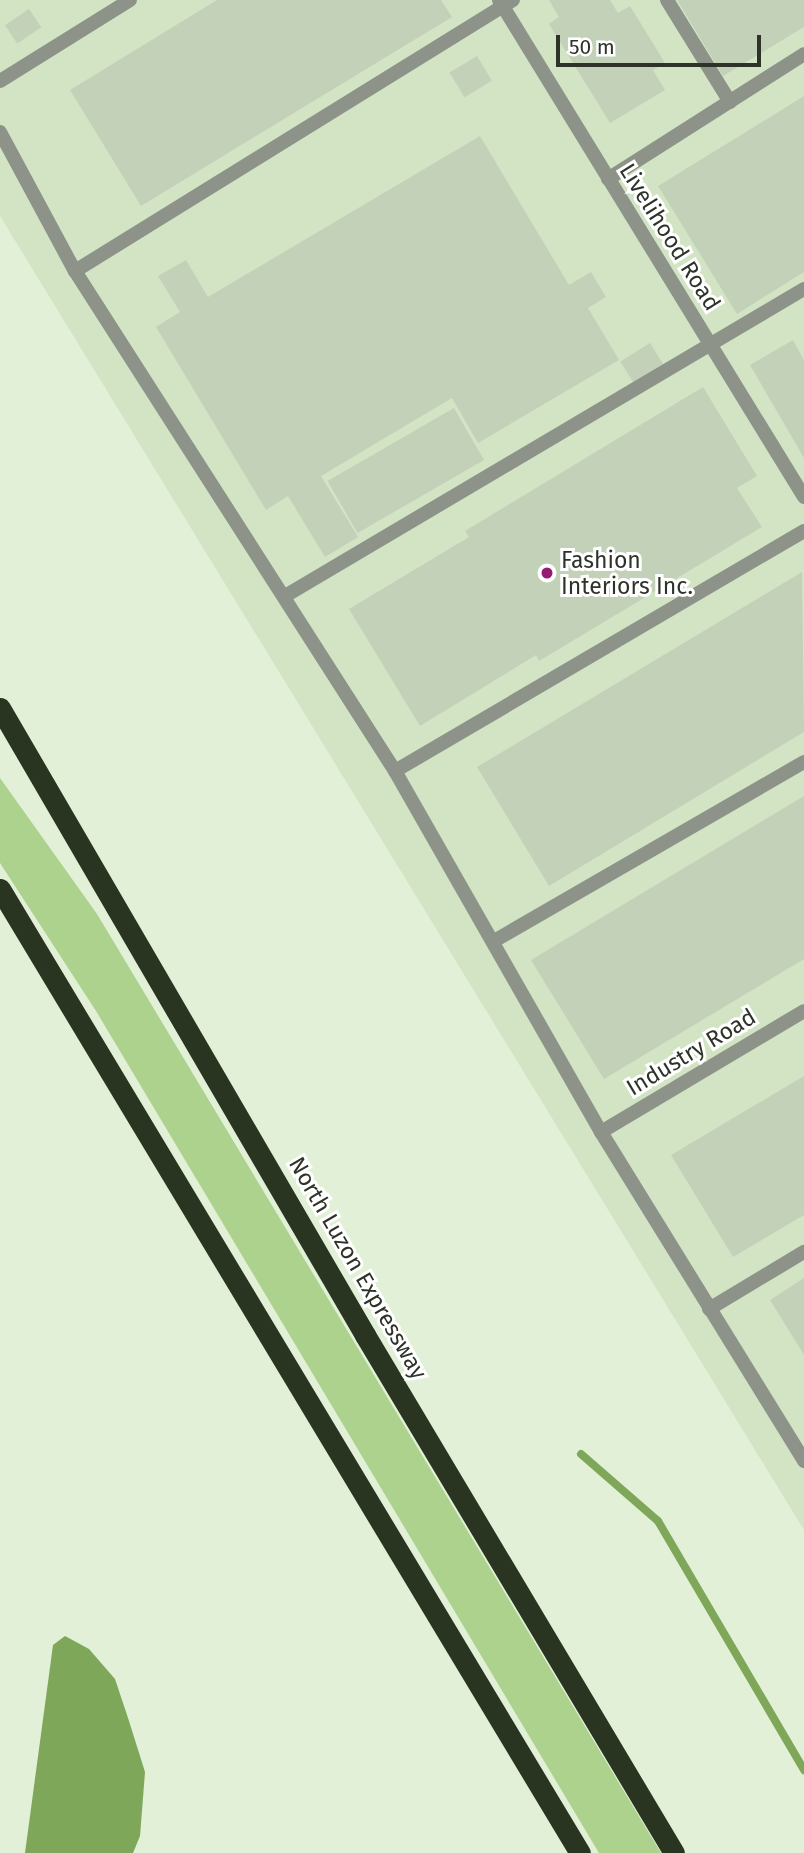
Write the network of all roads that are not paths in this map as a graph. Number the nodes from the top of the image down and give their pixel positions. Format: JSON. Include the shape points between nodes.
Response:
{"nodes":[{"id":1,"x":130,"y":0,"type":"edge"},
{"id":2,"x":667,"y":0,"type":"edge"},
{"id":3,"x":505,"y":2,"type":"edge"},
{"id":4,"x":804,"y":54,"type":"edge"},
{"id":5,"x":0,"y":81,"type":"edge"},
{"id":6,"x":730,"y":102,"type":"junction"},
{"id":7,"x":0,"y":132,"type":"edge"},
{"id":8,"x":608,"y":180,"type":"junction"},
{"id":9,"x":75,"y":271,"type":"junction"},
{"id":10,"x":804,"y":289,"type":"edge"},
{"id":11,"x":710,"y":345,"type":"junction"},
{"id":12,"x":804,"y":497,"type":"edge"},
{"id":13,"x":804,"y":531,"type":"edge"},
{"id":14,"x":285,"y":596,"type":"junction"},
{"id":15,"x":0,"y":708,"type":"edge"},
{"id":16,"x":804,"y":762,"type":"edge"},
{"id":17,"x":395,"y":771,"type":"junction"},
{"id":18,"x":0,"y":889,"type":"edge"},
{"id":19,"x":494,"y":941,"type":"junction"},
{"id":20,"x":804,"y":1011,"type":"edge"},
{"id":21,"x":601,"y":1132,"type":"junction"},
{"id":22,"x":804,"y":1252,"type":"edge"},
{"id":23,"x":709,"y":1309,"type":"junction"},
{"id":24,"x":804,"y":1461,"type":"edge"},
{"id":25,"x":580,"y":1853,"type":"edge"},
{"id":26,"x":674,"y":1853,"type":"edge"}],
"edges":[{"from":1,"to":5,"type":"lane"},
{"from":2,"to":6,"type":"lane"},
{"from":3,"to":8,"type":"lane","name":"Livelihood Road"},
{"from":3,"to":9,"type":"lane"},
{"from":4,"to":6,"type":"lane"},
{"from":6,"to":8,"type":"lane"},
{"from":7,"to":9,"type":"lane"},
{"from":8,"to":11,"type":"lane","name":"Livelihood Road"},
{"from":9,"to":14,"type":"lane"},
{"from":10,"to":11,"type":"lane"},
{"from":11,"to":12,"type":"lane","name":"Livelihood Road"},
{"from":11,"to":14,"type":"lane"},
{"from":13,"to":17,"type":"lane"},
{"from":14,"to":17,"type":"lane"},
{"from":15,"to":26,"type":"highway","name":"North Luzon Expressway","via":[[365,1335]]},
{"from":16,"to":19,"type":"lane"},
{"from":17,"to":19,"type":"lane"},
{"from":18,"to":25,"type":"highway"},
{"from":19,"to":21,"type":"lane"},
{"from":20,"to":21,"type":"lane","name":"Industry Road"},
{"from":21,"to":23,"type":"lane"},
{"from":22,"to":23,"type":"lane"},
{"from":23,"to":24,"type":"lane"}]}
